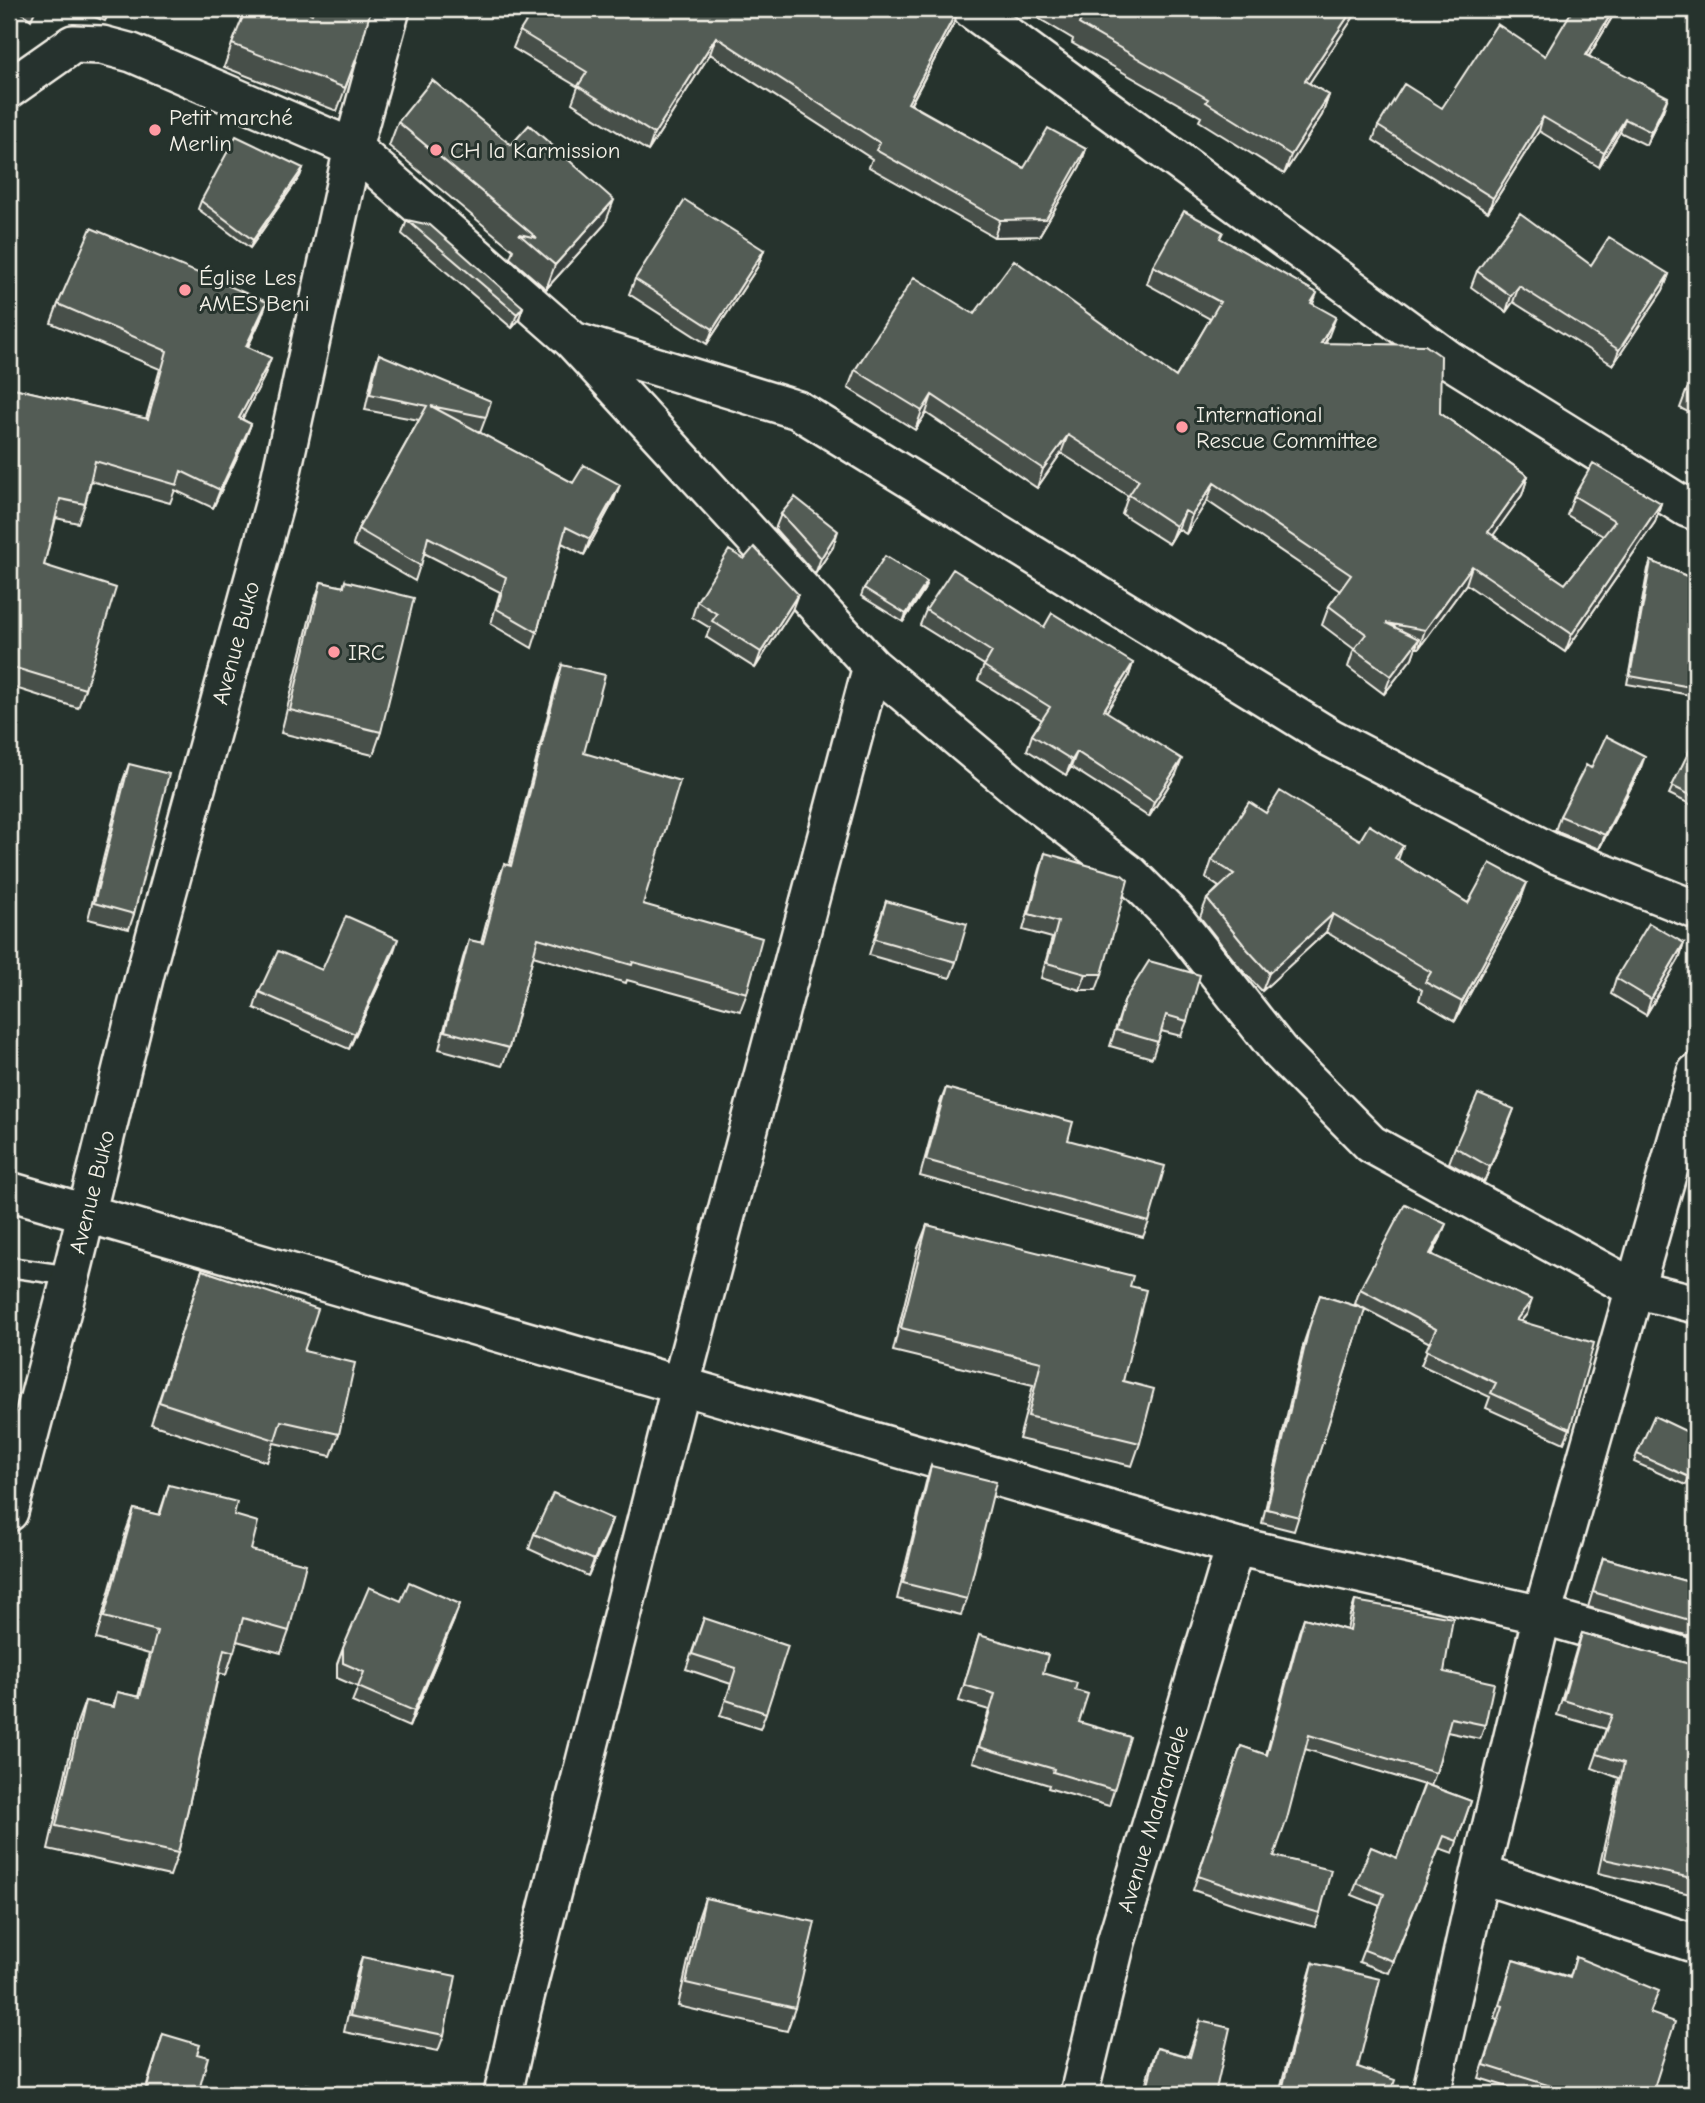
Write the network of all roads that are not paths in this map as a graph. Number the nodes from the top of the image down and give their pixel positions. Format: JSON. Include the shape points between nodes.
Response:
{"nodes":[{"id":1,"x":391,"y":9,"type":"edge"},
{"id":2,"x":971,"y":9,"type":"edge"},
{"id":3,"x":9,"y":89,"type":"edge"},
{"id":4,"x":353,"y":148,"type":"junction"},
{"id":5,"x":572,"y":340,"type":"junction"},
{"id":6,"x":1696,"y":511,"type":"edge"},
{"id":7,"x":872,"y":666,"type":"junction"},
{"id":8,"x":1696,"y":910,"type":"edge"},
{"id":9,"x":1696,"y":1073,"type":"edge"},
{"id":10,"x":9,"y":1191,"type":"edge"},
{"id":11,"x":87,"y":1215,"type":"junction"},
{"id":12,"x":9,"y":1267,"type":"edge"},
{"id":13,"x":71,"y":1276,"type":"junction"},
{"id":14,"x":1635,"y":1289,"type":"junction"},
{"id":15,"x":1696,"y":1304,"type":"edge"},
{"id":16,"x":681,"y":1384,"type":"junction"},
{"id":17,"x":9,"y":1512,"type":"edge"},
{"id":18,"x":1235,"y":1546,"type":"junction"},
{"id":19,"x":1542,"y":1615,"type":"junction"},
{"id":20,"x":1696,"y":1660,"type":"edge"},
{"id":21,"x":1480,"y":1874,"type":"junction"},
{"id":22,"x":1696,"y":1944,"type":"edge"},
{"id":23,"x":503,"y":2094,"type":"edge"},
{"id":24,"x":1079,"y":2094,"type":"edge"},
{"id":25,"x":1431,"y":2094,"type":"edge"}],
"edges":[{"from":1,"to":4,"type":"street","name":"Avenue Buko"},
{"from":2,"to":6,"type":"street","via":[[1448,359]]},
{"from":3,"to":4,"type":"street","via":[[73,44],[102,45],[132,53]]},
{"from":4,"to":5,"type":"street"},
{"from":4,"to":11,"type":"street","name":"Avenue Buko","via":[[276,494],[146,970]]},
{"from":5,"to":7,"type":"street"},
{"from":5,"to":8,"type":"street","via":[[799,410],[1331,738],[1550,852]]},
{"from":7,"to":14,"type":"street","via":[[1131,876],[1175,919],[1279,1051],[1371,1144]]},
{"from":7,"to":16,"type":"street"},
{"from":9,"to":14,"type":"street"},
{"from":10,"to":11,"type":"street"},
{"from":11,"to":13,"type":"street","name":"Avenue Buko"},
{"from":11,"to":16,"type":"street"},
{"from":12,"to":13,"type":"lane"},
{"from":13,"to":17,"type":"street","name":"Avenue Buko"},
{"from":14,"to":15,"type":"street"},
{"from":14,"to":19,"type":"street"},
{"from":16,"to":18,"type":"street"},
{"from":16,"to":23,"type":"street"},
{"from":18,"to":19,"type":"street"},
{"from":18,"to":24,"type":"street","name":"Avenue Madrandele","via":[[1116,1942]]},
{"from":19,"to":20,"type":"street"},
{"from":19,"to":21,"type":"street"},
{"from":21,"to":22,"type":"street"},
{"from":21,"to":25,"type":"street"}]}
